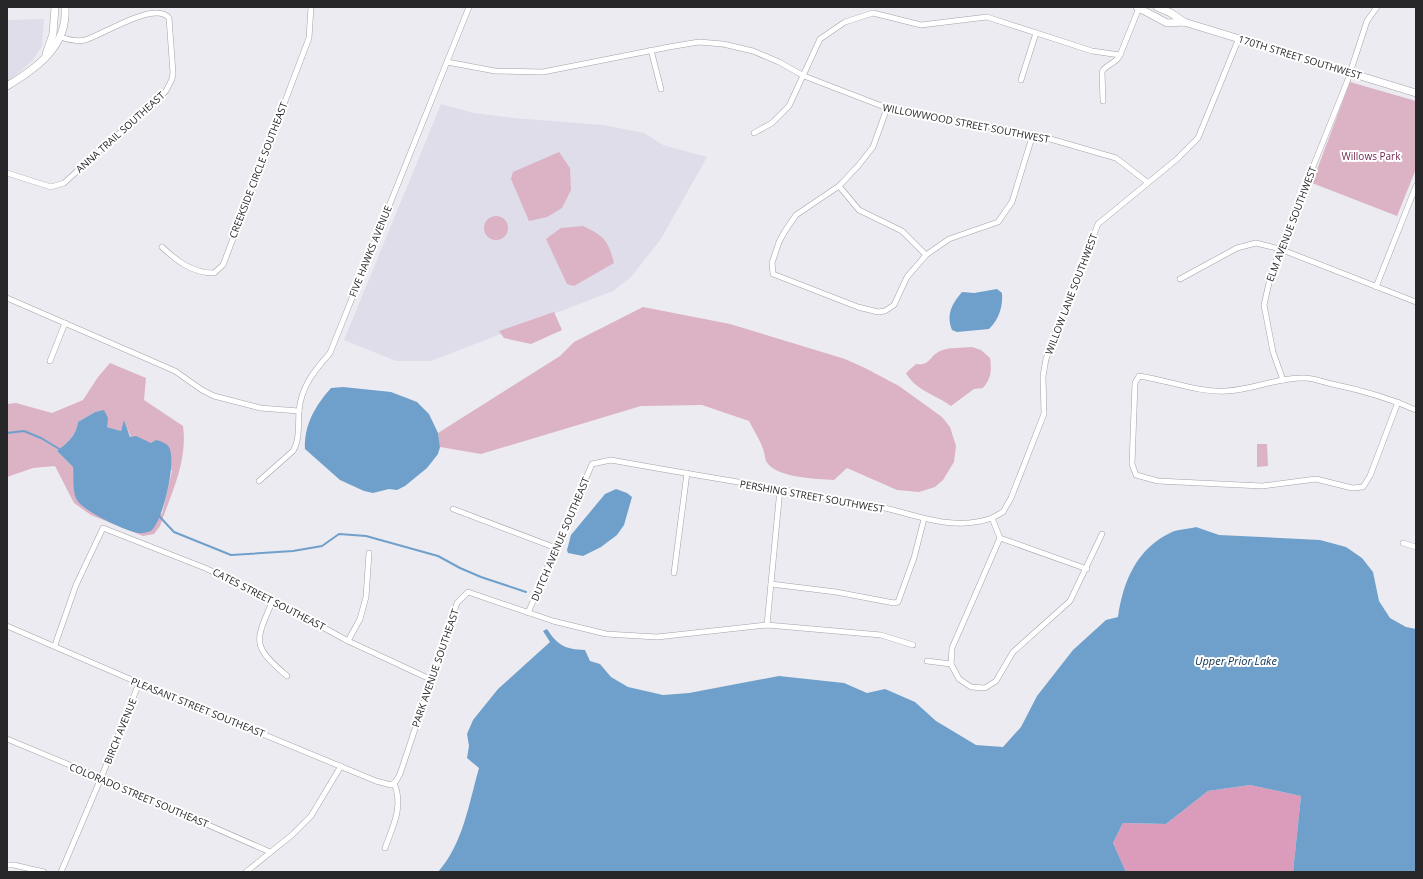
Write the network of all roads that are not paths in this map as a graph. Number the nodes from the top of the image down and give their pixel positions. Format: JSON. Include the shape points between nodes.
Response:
{"nodes":[{"id":1,"x":55,"y":7,"type":"edge"},
{"id":2,"x":65,"y":7,"type":"edge"},
{"id":3,"x":311,"y":7,"type":"edge"},
{"id":4,"x":469,"y":7,"type":"edge"},
{"id":5,"x":1157,"y":7,"type":"edge"},
{"id":6,"x":1377,"y":7,"type":"edge"},
{"id":7,"x":1138,"y":8,"type":"edge"},
{"id":8,"x":1184,"y":22,"type":"junction"},
{"id":9,"x":1036,"y":33,"type":"junction"},
{"id":10,"x":61,"y":37,"type":"junction"},
{"id":11,"x":1238,"y":38,"type":"junction"},
{"id":12,"x":651,"y":50,"type":"junction"},
{"id":13,"x":46,"y":54,"type":"junction"},
{"id":14,"x":1120,"y":55,"type":"junction"},
{"id":15,"x":447,"y":62,"type":"junction"},
{"id":16,"x":1350,"y":73,"type":"junction"},
{"id":17,"x":804,"y":76,"type":"junction"},
{"id":18,"x":1021,"y":80,"type":"dead end"},
{"id":19,"x":7,"y":86,"type":"edge"},
{"id":20,"x":661,"y":89,"type":"dead end"},
{"id":21,"x":1416,"y":93,"type":"edge"},
{"id":22,"x":1103,"y":101,"type":"dead end"},
{"id":23,"x":887,"y":108,"type":"junction"},
{"id":24,"x":754,"y":133,"type":"dead end"},
{"id":25,"x":1033,"y":134,"type":"junction"},
{"id":26,"x":7,"y":173,"type":"edge"},
{"id":27,"x":1147,"y":182,"type":"junction"},
{"id":28,"x":839,"y":186,"type":"junction"},
{"id":29,"x":1416,"y":186,"type":"edge"},
{"id":30,"x":162,"y":247,"type":"dead end"},
{"id":31,"x":1280,"y":249,"type":"junction"},
{"id":32,"x":926,"y":255,"type":"junction"},
{"id":33,"x":1180,"y":279,"type":"dead end"},
{"id":34,"x":1376,"y":287,"type":"junction"},
{"id":35,"x":7,"y":298,"type":"edge"},
{"id":36,"x":1416,"y":302,"type":"edge"},
{"id":37,"x":65,"y":323,"type":"junction"},
{"id":38,"x":50,"y":361,"type":"dead end"},
{"id":39,"x":1283,"y":380,"type":"junction"},
{"id":40,"x":1398,"y":402,"type":"junction"},
{"id":41,"x":1416,"y":410,"type":"edge"},
{"id":42,"x":299,"y":411,"type":"junction"},
{"id":43,"x":592,"y":464,"type":"joint"},
{"id":44,"x":687,"y":473,"type":"junction"},
{"id":45,"x":259,"y":481,"type":"dead end"},
{"id":46,"x":780,"y":489,"type":"junction"},
{"id":47,"x":453,"y":509,"type":"dead end"},
{"id":48,"x":992,"y":518,"type":"junction"},
{"id":49,"x":924,"y":519,"type":"junction"},
{"id":50,"x":1102,"y":534,"type":"dead end"},
{"id":51,"x":1000,"y":538,"type":"junction"},
{"id":52,"x":1403,"y":543,"type":"dead end"},
{"id":53,"x":556,"y":548,"type":"junction"},
{"id":54,"x":1416,"y":548,"type":"edge"},
{"id":55,"x":369,"y":553,"type":"dead end"},
{"id":56,"x":1087,"y":569,"type":"junction"},
{"id":57,"x":674,"y":573,"type":"dead end"},
{"id":58,"x":771,"y":584,"type":"junction"},
{"id":59,"x":273,"y":600,"type":"junction"},
{"id":60,"x":528,"y":613,"type":"junction"},
{"id":61,"x":767,"y":625,"type":"junction"},
{"id":62,"x":7,"y":626,"type":"edge"},
{"id":63,"x":348,"y":641,"type":"junction"},
{"id":64,"x":55,"y":645,"type":"junction"},
{"id":65,"x":913,"y":645,"type":"dead end"},
{"id":66,"x":927,"y":661,"type":"dead end"},
{"id":67,"x":951,"y":664,"type":"junction"},
{"id":68,"x":288,"y":676,"type":"dead end"},
{"id":69,"x":430,"y":679,"type":"junction"},
{"id":70,"x":139,"y":683,"type":"junction"},
{"id":71,"x":7,"y":739,"type":"edge"},
{"id":72,"x":341,"y":766,"type":"junction"},
{"id":73,"x":101,"y":778,"type":"junction"},
{"id":74,"x":392,"y":784,"type":"junction"},
{"id":75,"x":385,"y":848,"type":"dead end"},
{"id":76,"x":270,"y":852,"type":"junction"},
{"id":77,"x":7,"y":865,"type":"edge"},
{"id":78,"x":44,"y":872,"type":"edge"},
{"id":79,"x":61,"y":872,"type":"edge"},
{"id":80,"x":246,"y":872,"type":"edge"}],
"edges":[{"from":1,"to":13,"type":"street","via":[[53,34]]},
{"from":2,"to":10,"type":"street"},
{"from":3,"to":30,"type":"street","name":"CREEKSIDE CIRCLE SOUTHEAST","via":[[309,38],[223,265],[214,273],[202,273],[179,262]]},
{"from":4,"to":15,"type":"street","name":"FIVE HAWKS AVENUE"},
{"from":5,"to":8,"type":"street","name":"170TH STREET SOUTHWEST"},
{"from":6,"to":16,"type":"street","name":"ELM AVENUE SOUTHWEST","via":[[1367,21]]},
{"from":7,"to":8,"type":"street","name":"170TH STREET SOUTHWEST","via":[[1167,23]]},
{"from":7,"to":14,"type":"street"},
{"from":8,"to":11,"type":"street","name":"170TH STREET SOUTHWEST"},
{"from":9,"to":14,"type":"street","via":[[1092,51]]},
{"from":9,"to":17,"type":"street","via":[[987,17],[921,25],[873,13],[845,22],[820,39]]},
{"from":9,"to":18,"type":"street"},
{"from":10,"to":13,"type":"street","via":[[54,50]]},
{"from":10,"to":26,"type":"street","name":"ANNA TRAIL SOUTHEAST","via":[[73,41],[83,40],[94,37],[133,15],[162,10],[169,18],[172,79],[166,91],[64,183],[51,187]]},
{"from":11,"to":16,"type":"street","name":"170TH STREET SOUTHWEST"},
{"from":11,"to":27,"type":"street","name":"WILLOW LANE SOUTHWEST","via":[[1198,138],[1177,159]]},
{"from":12,"to":15,"type":"street","name":"WILLOWWOOD STREET SOUTHWEST","via":[[543,72],[495,71]]},
{"from":12,"to":17,"type":"street","name":"WILLOWWOOD STREET SOUTHWEST","via":[[699,42],[723,44],[753,51]]},
{"from":12,"to":20,"type":"street"},
{"from":13,"to":19,"type":"street","via":[[36,67]]},
{"from":14,"to":22,"type":"street","via":[[1102,72]]},
{"from":15,"to":42,"type":"street","name":"FIVE HAWKS AVENUE","via":[[337,338],[330,353],[308,380],[300,400]]},
{"from":16,"to":21,"type":"street","name":"170TH STREET SOUTHWEST"},
{"from":16,"to":31,"type":"street","name":"ELM AVENUE SOUTHWEST"},
{"from":17,"to":23,"type":"street","name":"WILLOWWOOD STREET SOUTHWEST"},
{"from":17,"to":24,"type":"street","via":[[789,106],[772,123]]},
{"from":23,"to":25,"type":"street","name":"WILLOWWOOD STREET SOUTHWEST"},
{"from":23,"to":28,"type":"street","via":[[873,147]]},
{"from":25,"to":27,"type":"street","name":"WILLOWWOOD STREET SOUTHWEST","via":[[1116,158]]},
{"from":25,"to":32,"type":"street","via":[[1012,202],[998,222],[949,239]]},
{"from":27,"to":48,"type":"street","name":"WILLOW LANE SOUTHWEST","via":[[1098,224],[1046,359],[1043,376],[1044,414],[1011,498],[1003,512]]},
{"from":28,"to":32,"type":"street","via":[[858,210],[902,231]]},
{"from":28,"to":32,"type":"street","via":[[796,215],[779,242],[772,263],[773,274],[858,307],[878,312],[894,305],[907,277]]},
{"from":29,"to":34,"type":"street"},
{"from":31,"to":33,"type":"street","via":[[1256,243],[1237,248]]},
{"from":31,"to":34,"type":"street"},
{"from":31,"to":39,"type":"street","name":"ELM AVENUE SOUTHWEST","via":[[1264,305],[1273,352]]},
{"from":34,"to":36,"type":"street"},
{"from":35,"to":37,"type":"street"},
{"from":37,"to":38,"type":"street"},
{"from":37,"to":42,"type":"street","via":[[175,371],[214,396],[260,408]]},
{"from":39,"to":40,"type":"street","via":[[1305,378],[1357,389]]},
{"from":39,"to":40,"type":"street","via":[[1226,391],[1139,376],[1135,383],[1132,464],[1136,475],[1158,481],[1262,486],[1316,479],[1352,488],[1363,487],[1370,476]]},
{"from":40,"to":41,"type":"street"},
{"from":42,"to":45,"type":"street","name":"FIVE HAWKS AVENUE","via":[[297,445]]},
{"from":43,"to":44,"type":"street","name":"PERSHING STREET SOUTHWEST","via":[[612,460]]},
{"from":43,"to":53,"type":"street","name":"DUTCH AVENUE SOUTHEAST"},
{"from":44,"to":46,"type":"street","name":"PERSHING STREET SOUTHWEST"},
{"from":44,"to":57,"type":"street"},
{"from":46,"to":49,"type":"street","name":"PERSHING STREET SOUTHWEST","via":[[873,505]]},
{"from":46,"to":58,"type":"street"},
{"from":47,"to":53,"type":"street"},
{"from":48,"to":49,"type":"street","name":"PERSHING STREET SOUTHWEST","via":[[977,524]]},
{"from":48,"to":51,"type":"street"},
{"from":49,"to":58,"type":"street","via":[[914,558],[898,602]]},
{"from":50,"to":56,"type":"street"},
{"from":51,"to":56,"type":"street"},
{"from":51,"to":67,"type":"street","via":[[952,648]]},
{"from":52,"to":54,"type":"street"},
{"from":53,"to":60,"type":"street","name":"DUTCH AVENUE SOUTHEAST"},
{"from":55,"to":63,"type":"street","via":[[366,597],[360,619]]},
{"from":56,"to":67,"type":"street","via":[[1070,602],[1013,652],[996,681],[985,688],[971,687],[959,679]]},
{"from":58,"to":61,"type":"street"},
{"from":59,"to":63,"type":"street","name":"CATES STREET SOUTHEAST"},
{"from":59,"to":64,"type":"street","name":"CATES STREET SOUTHEAST","via":[[205,568],[103,528],[76,585]]},
{"from":59,"to":68,"type":"street","via":[[259,634],[261,649],[268,660]]},
{"from":60,"to":61,"type":"street","via":[[606,634],[657,637]]},
{"from":60,"to":69,"type":"street","name":"PARK AVENUE SOUTHEAST","via":[[468,592],[457,603]]},
{"from":61,"to":65,"type":"street","via":[[881,635]]},
{"from":62,"to":64,"type":"street","name":"PLEASANT STREET SOUTHEAST"},
{"from":63,"to":69,"type":"street","name":"CATES STREET SOUTHEAST"},
{"from":64,"to":70,"type":"street","name":"PLEASANT STREET SOUTHEAST"},
{"from":66,"to":67,"type":"street"},
{"from":69,"to":74,"type":"street","name":"PARK AVENUE SOUTHEAST","via":[[400,774]]},
{"from":70,"to":72,"type":"street","name":"PLEASANT STREET SOUTHEAST"},
{"from":70,"to":73,"type":"street","name":"BIRCH AVENUE"},
{"from":71,"to":73,"type":"street","name":"COLORADO STREET SOUTHEAST"},
{"from":72,"to":74,"type":"street","name":"PLEASANT STREET SOUTHEAST","via":[[376,781]]},
{"from":72,"to":76,"type":"street","via":[[311,816]]},
{"from":73,"to":76,"type":"street","name":"COLORADO STREET SOUTHEAST"},
{"from":73,"to":79,"type":"street","name":"BIRCH AVENUE"},
{"from":74,"to":75,"type":"street","via":[[398,794],[398,808]]},
{"from":76,"to":80,"type":"street"},
{"from":77,"to":78,"type":"street"}]}
